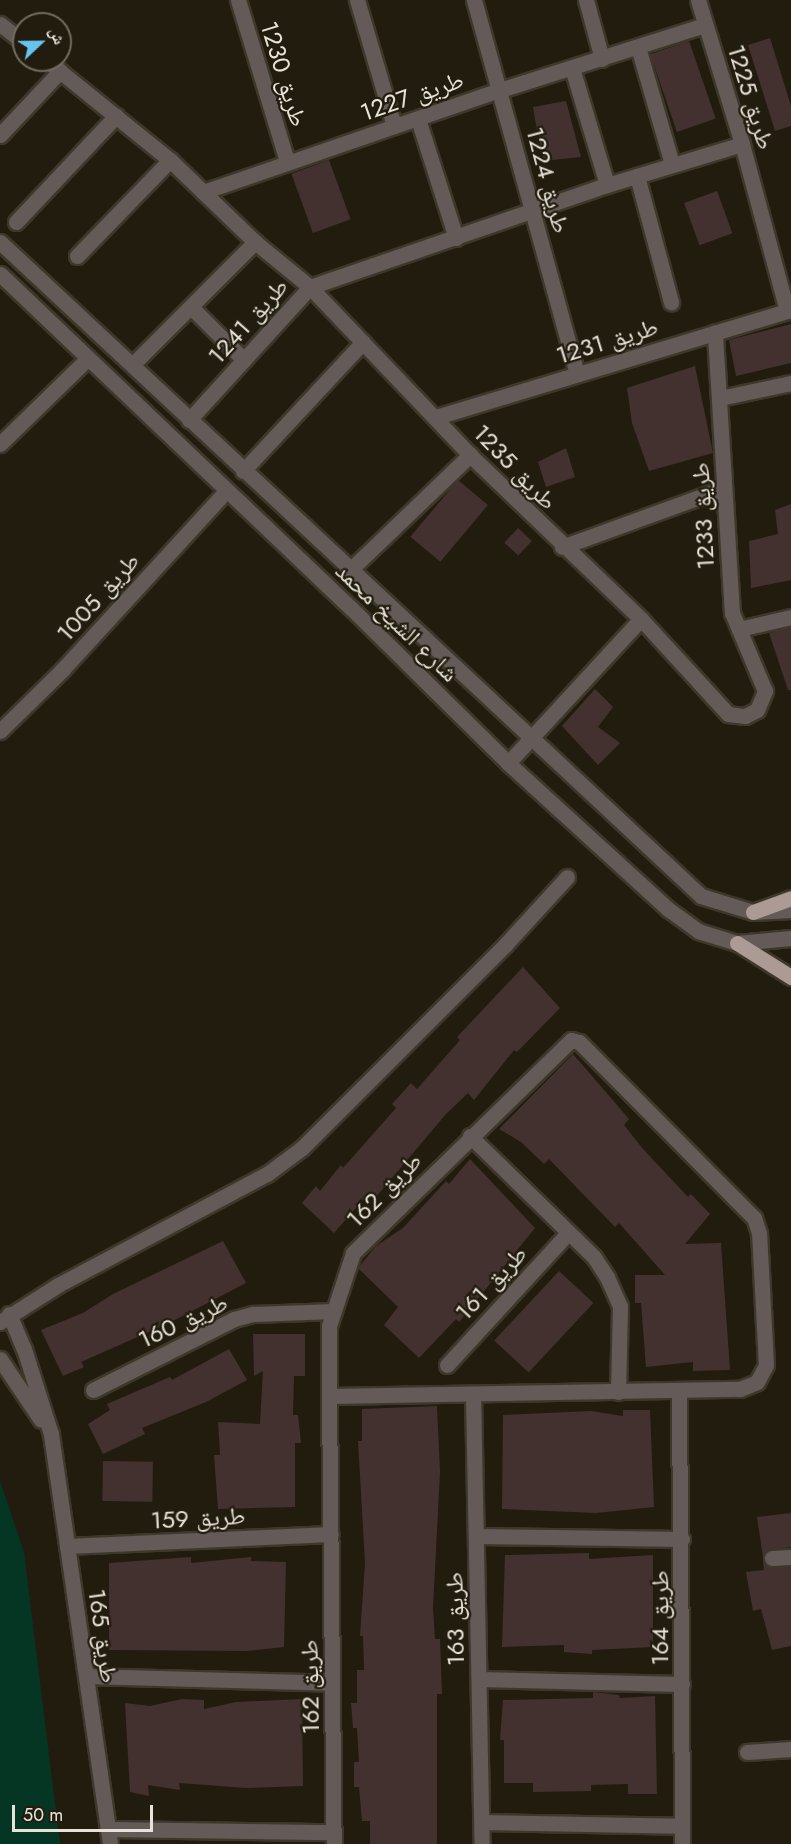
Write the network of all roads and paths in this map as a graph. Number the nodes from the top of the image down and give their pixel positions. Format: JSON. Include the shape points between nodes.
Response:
{"nodes":[{"id":1,"x":238,"y":0,"type":"edge"},
{"id":2,"x":357,"y":0,"type":"edge"},
{"id":3,"x":474,"y":0,"type":"edge"},
{"id":4,"x":586,"y":0,"type":"edge"},
{"id":5,"x":698,"y":0,"type":"edge"},
{"id":6,"x":0,"y":24,"type":"edge"},
{"id":7,"x":705,"y":25,"type":"junction"},
{"id":8,"x":12,"y":34,"type":"edge"},
{"id":9,"x":638,"y":47,"type":"junction"},
{"id":10,"x":603,"y":59,"type":"junction"},
{"id":11,"x":572,"y":68,"type":"junction"},
{"id":12,"x":59,"y":72,"type":"edge"},
{"id":13,"x":61,"y":72,"type":"edge"},
{"id":14,"x":500,"y":90,"type":"junction"},
{"id":15,"x":116,"y":116,"type":"junction"},
{"id":16,"x":418,"y":119,"type":"junction"},
{"id":17,"x":394,"y":126,"type":"junction"},
{"id":18,"x":0,"y":135,"type":"edge"},
{"id":19,"x":742,"y":144,"type":"junction"},
{"id":20,"x":170,"y":160,"type":"junction"},
{"id":21,"x":287,"y":161,"type":"junction"},
{"id":22,"x":672,"y":164,"type":"junction"},
{"id":23,"x":637,"y":176,"type":"junction"},
{"id":24,"x":607,"y":185,"type":"junction"},
{"id":25,"x":203,"y":192,"type":"junction"},
{"id":26,"x":533,"y":212,"type":"junction"},
{"id":27,"x":16,"y":222,"type":"dead end"},
{"id":28,"x":456,"y":238,"type":"junction"},
{"id":29,"x":0,"y":242,"type":"edge"},
{"id":30,"x":255,"y":242,"type":"junction"},
{"id":31,"x":77,"y":256,"type":"dead end"},
{"id":32,"x":0,"y":274,"type":"edge"},
{"id":33,"x":309,"y":287,"type":"junction"},
{"id":34,"x":671,"y":302,"type":"dead end"},
{"id":35,"x":191,"y":308,"type":"junction"},
{"id":36,"x":789,"y":311,"type":"edge"},
{"id":37,"x":716,"y":333,"type":"junction"},
{"id":38,"x":363,"y":342,"type":"junction"},
{"id":39,"x":88,"y":358,"type":"junction"},
{"id":40,"x":244,"y":360,"type":"junction"},
{"id":41,"x":133,"y":364,"type":"junction"},
{"id":42,"x":577,"y":373,"type":"junction"},
{"id":43,"x":791,"y":383,"type":"edge"},
{"id":44,"x":720,"y":398,"type":"junction"},
{"id":45,"x":436,"y":417,"type":"junction"},
{"id":46,"x":189,"y":420,"type":"junction"},
{"id":47,"x":0,"y":444,"type":"edge"},
{"id":48,"x":470,"y":455,"type":"junction"},
{"id":49,"x":243,"y":471,"type":"junction"},
{"id":50,"x":724,"y":488,"type":"junction"},
{"id":51,"x":226,"y":491,"type":"junction"},
{"id":52,"x":562,"y":547,"type":"junction"},
{"id":53,"x":349,"y":571,"type":"junction"},
{"id":54,"x":791,"y":617,"type":"edge"},
{"id":55,"x":642,"y":618,"type":"junction"},
{"id":56,"x":739,"y":629,"type":"junction"},
{"id":57,"x":745,"y":716,"type":"joint"},
{"id":58,"x":0,"y":731,"type":"edge"},
{"id":59,"x":529,"y":739,"type":"junction"},
{"id":60,"x":508,"y":763,"type":"junction"},
{"id":61,"x":567,"y":878,"type":"dead end"},
{"id":62,"x":791,"y":898,"type":"edge"},
{"id":63,"x":791,"y":910,"type":"edge"},
{"id":64,"x":753,"y":912,"type":"junction"},
{"id":65,"x":791,"y":938,"type":"edge"},
{"id":66,"x":737,"y":943,"type":"junction"},
{"id":67,"x":791,"y":977,"type":"edge"},
{"id":68,"x":470,"y":1136,"type":"junction"},
{"id":69,"x":568,"y":1233,"type":"junction"},
{"id":70,"x":334,"y":1311,"type":"junction"},
{"id":71,"x":4,"y":1318,"type":"edge"},
{"id":72,"x":0,"y":1359,"type":"edge"},
{"id":73,"x":447,"y":1365,"type":"dead end"},
{"id":74,"x":93,"y":1390,"type":"dead end"},
{"id":75,"x":618,"y":1392,"type":"junction"},
{"id":76,"x":680,"y":1392,"type":"junction"},
{"id":77,"x":473,"y":1394,"type":"junction"},
{"id":78,"x":329,"y":1396,"type":"junction"},
{"id":79,"x":51,"y":1434,"type":"junction"},
{"id":80,"x":331,"y":1534,"type":"junction"},
{"id":81,"x":476,"y":1536,"type":"junction"},
{"id":82,"x":682,"y":1539,"type":"junction"},
{"id":83,"x":67,"y":1546,"type":"junction"},
{"id":84,"x":791,"y":1557,"type":"edge"},
{"id":85,"x":772,"y":1558,"type":"dead end"},
{"id":86,"x":86,"y":1676,"type":"junction"},
{"id":87,"x":478,"y":1679,"type":"junction"},
{"id":88,"x":332,"y":1683,"type":"junction"},
{"id":89,"x":682,"y":1684,"type":"junction"},
{"id":90,"x":791,"y":1749,"type":"edge"},
{"id":91,"x":747,"y":1752,"type":"dead end"},
{"id":92,"x":482,"y":1822,"type":"junction"},
{"id":93,"x":682,"y":1826,"type":"junction"},
{"id":94,"x":109,"y":1836,"type":"edge"},
{"id":95,"x":334,"y":1838,"type":"edge"},
{"id":96,"x":482,"y":1844,"type":"edge"},
{"id":97,"x":682,"y":1844,"type":"edge"}],
"edges":[{"from":1,"to":21,"type":"street","name":"طريق 1230"},
{"from":2,"to":17,"type":"street"},
{"from":3,"to":14,"type":"street","name":"طريق 1224"},
{"from":4,"to":10,"type":"street"},
{"from":5,"to":7,"type":"street","name":"طريق 1225"},
{"from":6,"to":8,"type":"street"},
{"from":7,"to":9,"type":"street","name":"طريق 1227"},
{"from":7,"to":19,"type":"street","name":"طريق 1225"},
{"from":9,"to":10,"type":"street","name":"طريق 1227"},
{"from":9,"to":22,"type":"street"},
{"from":10,"to":11,"type":"street","name":"طريق 1227"},
{"from":11,"to":14,"type":"street","name":"طريق 1227"},
{"from":11,"to":24,"type":"street"},
{"from":12,"to":18,"type":"street"},
{"from":13,"to":15,"type":"street","name":"طريق 1235"},
{"from":14,"to":16,"type":"street","name":"طريق 1227"},
{"from":14,"to":26,"type":"street","name":"طريق 1224"},
{"from":15,"to":20,"type":"street","name":"طريق 1235"},
{"from":15,"to":27,"type":"street"},
{"from":16,"to":17,"type":"street","name":"طريق 1227"},
{"from":16,"to":28,"type":"street"},
{"from":17,"to":21,"type":"street","name":"طريق 1227"},
{"from":19,"to":22,"type":"street","name":"طريق 1241"},
{"from":19,"to":36,"type":"street","name":"طريق 1225"},
{"from":20,"to":25,"type":"street","name":"طريق 1235"},
{"from":20,"to":31,"type":"street"},
{"from":21,"to":25,"type":"street","name":"طريق 1227"},
{"from":22,"to":23,"type":"street","name":"طريق 1241"},
{"from":23,"to":24,"type":"street","name":"طريق 1241"},
{"from":23,"to":34,"type":"street"},
{"from":24,"to":26,"type":"street","name":"طريق 1241"},
{"from":25,"to":30,"type":"street","name":"طريق 1235"},
{"from":26,"to":28,"type":"street","name":"طريق 1241"},
{"from":26,"to":42,"type":"street","name":"طريق 1224"},
{"from":28,"to":33,"type":"street","name":"طريق 1241"},
{"from":29,"to":41,"type":"street","name":"شارع الشيخ محمد"},
{"from":30,"to":33,"type":"street","name":"طريق 1235"},
{"from":30,"to":35,"type":"street"},
{"from":32,"to":39,"type":"street","name":"شارع الشيخ محمد"},
{"from":33,"to":38,"type":"street","name":"طريق 1235"},
{"from":33,"to":40,"type":"street","name":"طريق 1241"},
{"from":35,"to":40,"type":"street"},
{"from":35,"to":41,"type":"street"},
{"from":36,"to":37,"type":"street","name":"طريق 1231"},
{"from":37,"to":42,"type":"street","name":"طريق 1231"},
{"from":37,"to":44,"type":"street","name":"طريق 1233"},
{"from":38,"to":45,"type":"street","name":"طريق 1235"},
{"from":38,"to":49,"type":"street"},
{"from":39,"to":47,"type":"street"},
{"from":39,"to":51,"type":"street","name":"شارع الشيخ محمد"},
{"from":40,"to":46,"type":"street","name":"طريق 1241"},
{"from":41,"to":46,"type":"street","name":"شارع الشيخ محمد"},
{"from":42,"to":45,"type":"street","name":"طريق 1231"},
{"from":43,"to":44,"type":"street"},
{"from":44,"to":50,"type":"street","name":"طريق 1233"},
{"from":45,"to":48,"type":"street","name":"طريق 1235"},
{"from":46,"to":49,"type":"street","name":"شارع الشيخ محمد"},
{"from":48,"to":52,"type":"street","name":"طريق 1235"},
{"from":48,"to":53,"type":"street"},
{"from":49,"to":53,"type":"street","name":"شارع الشيخ محمد"},
{"from":50,"to":52,"type":"street"},
{"from":50,"to":56,"type":"street","name":"طريق 1233","via":[[732,613]]},
{"from":51,"to":58,"type":"street","name":"طريق 1005","via":[[63,669]]},
{"from":51,"to":60,"type":"street","name":"شارع الشيخ محمد"},
{"from":52,"to":55,"type":"street","name":"طريق 1235"},
{"from":53,"to":59,"type":"street","name":"شارع الشيخ محمد"},
{"from":54,"to":56,"type":"street"},
{"from":55,"to":57,"type":"street","name":"طريق 1235","via":[[728,714]]},
{"from":55,"to":59,"type":"street"},
{"from":56,"to":57,"type":"street","name":"طريق 1233","via":[[765,691],[757,710]]},
{"from":59,"to":60,"type":"street"},
{"from":59,"to":64,"type":"street","name":"شارع الشيخ محمد","via":[[701,896]]},
{"from":60,"to":66,"type":"street","name":"شارع الشيخ محمد","via":[[668,909],[698,931]]},
{"from":61,"to":71,"type":"street","via":[[302,1148],[267,1174]]},
{"from":62,"to":64,"type":"main road"},
{"from":63,"to":64,"type":"street","name":"شارع الشيخ محمد"},
{"from":65,"to":66,"type":"street","name":"شارع الشيخ محمد"},
{"from":66,"to":67,"type":"main road"},
{"from":68,"to":69,"type":"street"},
{"from":68,"to":70,"type":"street","name":"طريق 162","via":[[353,1253]]},
{"from":68,"to":76,"type":"street","name":"طريق 162","via":[[561,1046],[571,1040],[579,1042],[754,1218],[759,1233],[766,1365],[757,1382],[740,1389]]},
{"from":69,"to":73,"type":"street","name":"طريق 161"},
{"from":69,"to":75,"type":"street","via":[[594,1257],[620,1306]]},
{"from":70,"to":74,"type":"street","name":"طريق 160","via":[[253,1314],[234,1319]]},
{"from":70,"to":78,"type":"street","name":"طريق 162","via":[[329,1326]]},
{"from":71,"to":79,"type":"street","name":"طريق 165","via":[[21,1339]]},
{"from":72,"to":79,"type":"street","name":"طريق 165"},
{"from":75,"to":76,"type":"street"},
{"from":75,"to":77,"type":"street"},
{"from":76,"to":82,"type":"street","name":"طريق 164"},
{"from":77,"to":78,"type":"street"},
{"from":77,"to":81,"type":"street","name":"طريق 163"},
{"from":78,"to":80,"type":"street","name":"طريق 162"},
{"from":79,"to":83,"type":"street","name":"طريق 165"},
{"from":80,"to":83,"type":"street","name":"طريق 159"},
{"from":80,"to":88,"type":"street","name":"طريق 162"},
{"from":81,"to":82,"type":"street"},
{"from":81,"to":87,"type":"street","name":"طريق 163"},
{"from":82,"to":89,"type":"street","name":"طريق 164"},
{"from":83,"to":86,"type":"street","name":"طريق 165"},
{"from":84,"to":85,"type":"street"},
{"from":86,"to":88,"type":"street"},
{"from":86,"to":94,"type":"street","name":"طريق 165"},
{"from":87,"to":89,"type":"street"},
{"from":87,"to":92,"type":"street","name":"طريق 163"},
{"from":88,"to":95,"type":"street","name":"طريق 162"},
{"from":89,"to":93,"type":"street","name":"طريق 164"},
{"from":90,"to":91,"type":"street"},
{"from":92,"to":93,"type":"street"},
{"from":92,"to":96,"type":"street","name":"طريق 163"},
{"from":93,"to":97,"type":"street","name":"طريق 164"},
{"from":94,"to":95,"type":"street"}]}
